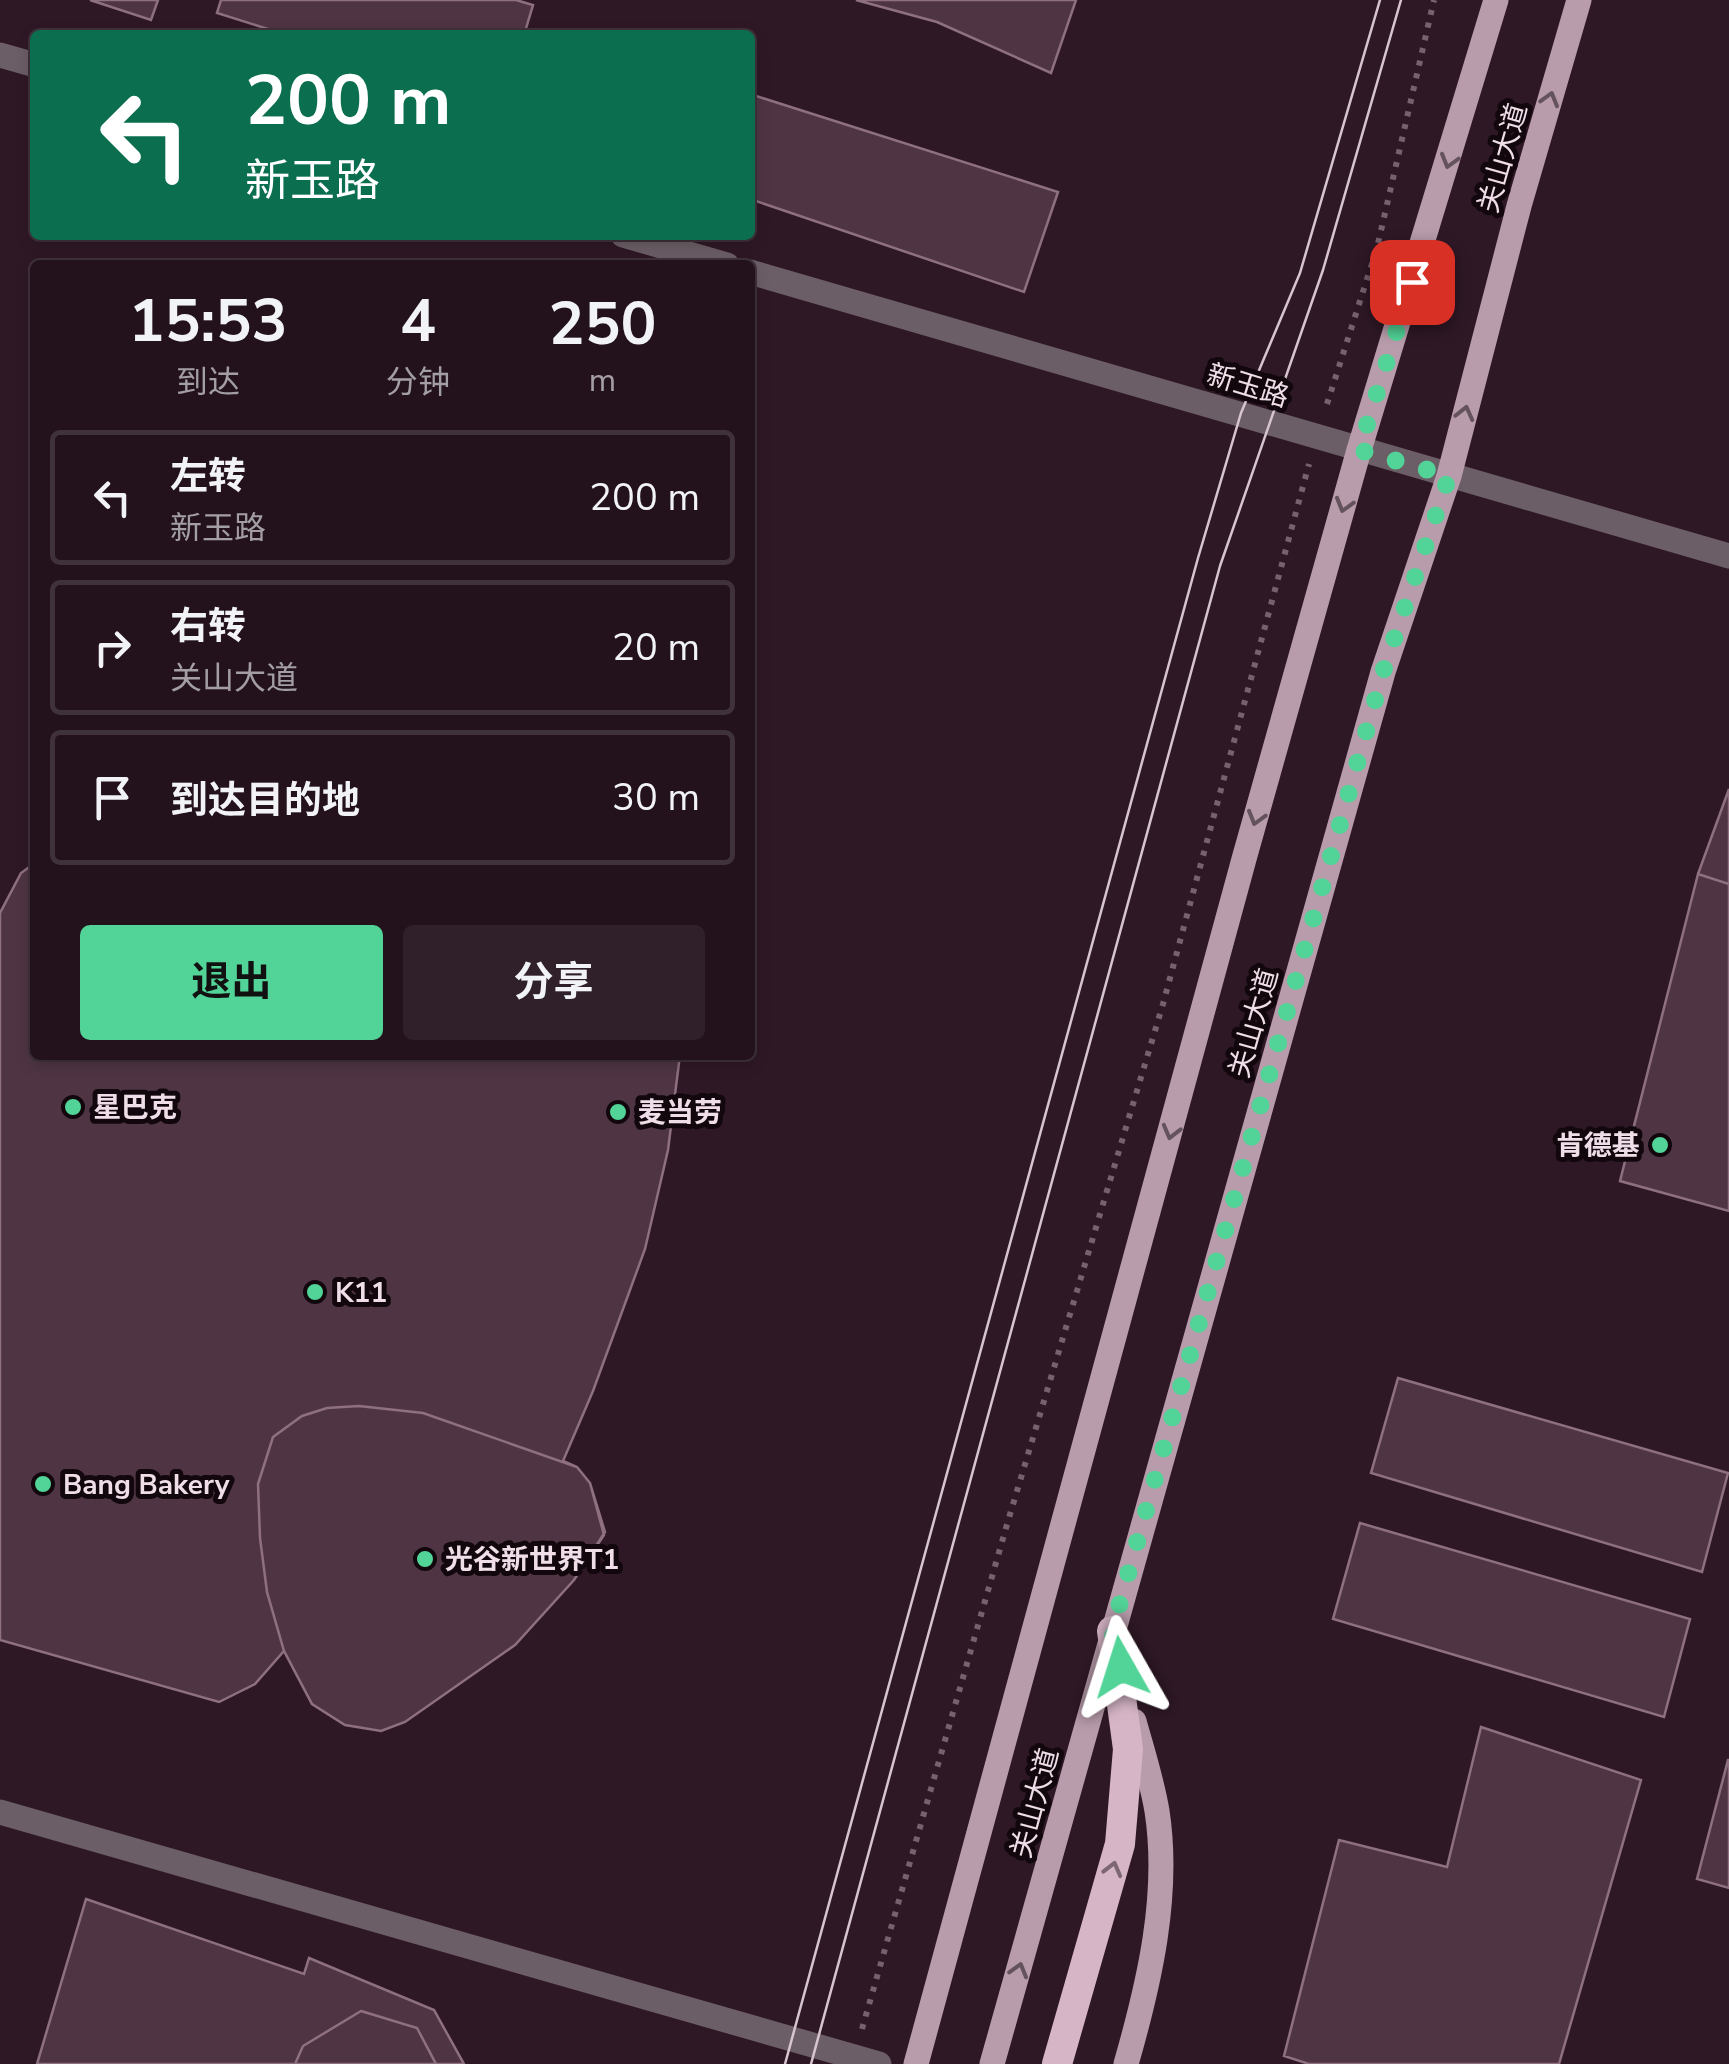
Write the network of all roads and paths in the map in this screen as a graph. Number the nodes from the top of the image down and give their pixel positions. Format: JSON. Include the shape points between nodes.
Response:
{"nodes":[{"id":1,"x":1434,"y":0,"type":"edge"},
{"id":2,"x":1496,"y":0,"type":"edge"},
{"id":3,"x":1579,"y":0,"type":"edge"},
{"id":4,"x":0,"y":55,"type":"edge"},
{"id":5,"x":30,"y":64,"type":"edge"},
{"id":6,"x":640,"y":240,"type":"edge"},
{"id":7,"x":710,"y":260,"type":"edge"},
{"id":8,"x":755,"y":273,"type":"edge"},
{"id":9,"x":1317,"y":436,"type":"junction"},
{"id":10,"x":1359,"y":450,"type":"junction"},
{"id":11,"x":1449,"y":476,"type":"junction"},
{"id":12,"x":1729,"y":556,"type":"edge"},
{"id":13,"x":1112,"y":1631,"type":"junction"},
{"id":14,"x":0,"y":1812,"type":"edge"},
{"id":15,"x":853,"y":2056,"type":"junction"},
{"id":16,"x":879,"y":2064,"type":"edge"},
{"id":17,"x":916,"y":2064,"type":"edge"},
{"id":18,"x":992,"y":2064,"type":"edge"},
{"id":19,"x":1057,"y":2064,"type":"edge"},
{"id":20,"x":1126,"y":2064,"type":"edge"}],
"edges":[{"from":1,"to":9,"type":"path","via":[[1377,248]]},
{"from":2,"to":10,"type":"main road","name":"关山大道","one_way":true},
{"from":11,"to":3,"type":"main road","name":"关山大道","one_way":true},
{"from":4,"to":5,"type":"street"},
{"from":6,"to":7,"type":"street"},
{"from":8,"to":9,"type":"street","name":"新玉路"},
{"from":9,"to":10,"type":"street","name":"新玉路"},
{"from":9,"to":15,"type":"path","via":[[1164,1004]]},
{"from":10,"to":11,"type":"street","name":"新玉路"},
{"from":10,"to":17,"type":"main road","name":"关山大道","one_way":true},
{"from":11,"to":12,"type":"street","name":"新玉路"},
{"from":11,"to":13,"type":"main road","name":"关山大道","via":[[1383,672]]},
{"from":18,"to":13,"type":"main road","name":"关山大道","one_way":true},
{"from":19,"to":13,"type":"highway","one_way":true,"via":[[1120,1844],[1128,1749]]},
{"from":13,"to":20,"type":"main road","via":[[1157,1811],[1160,1876],[1154,1941]]},
{"from":14,"to":15,"type":"street"},
{"from":15,"to":16,"type":"street"}]}
